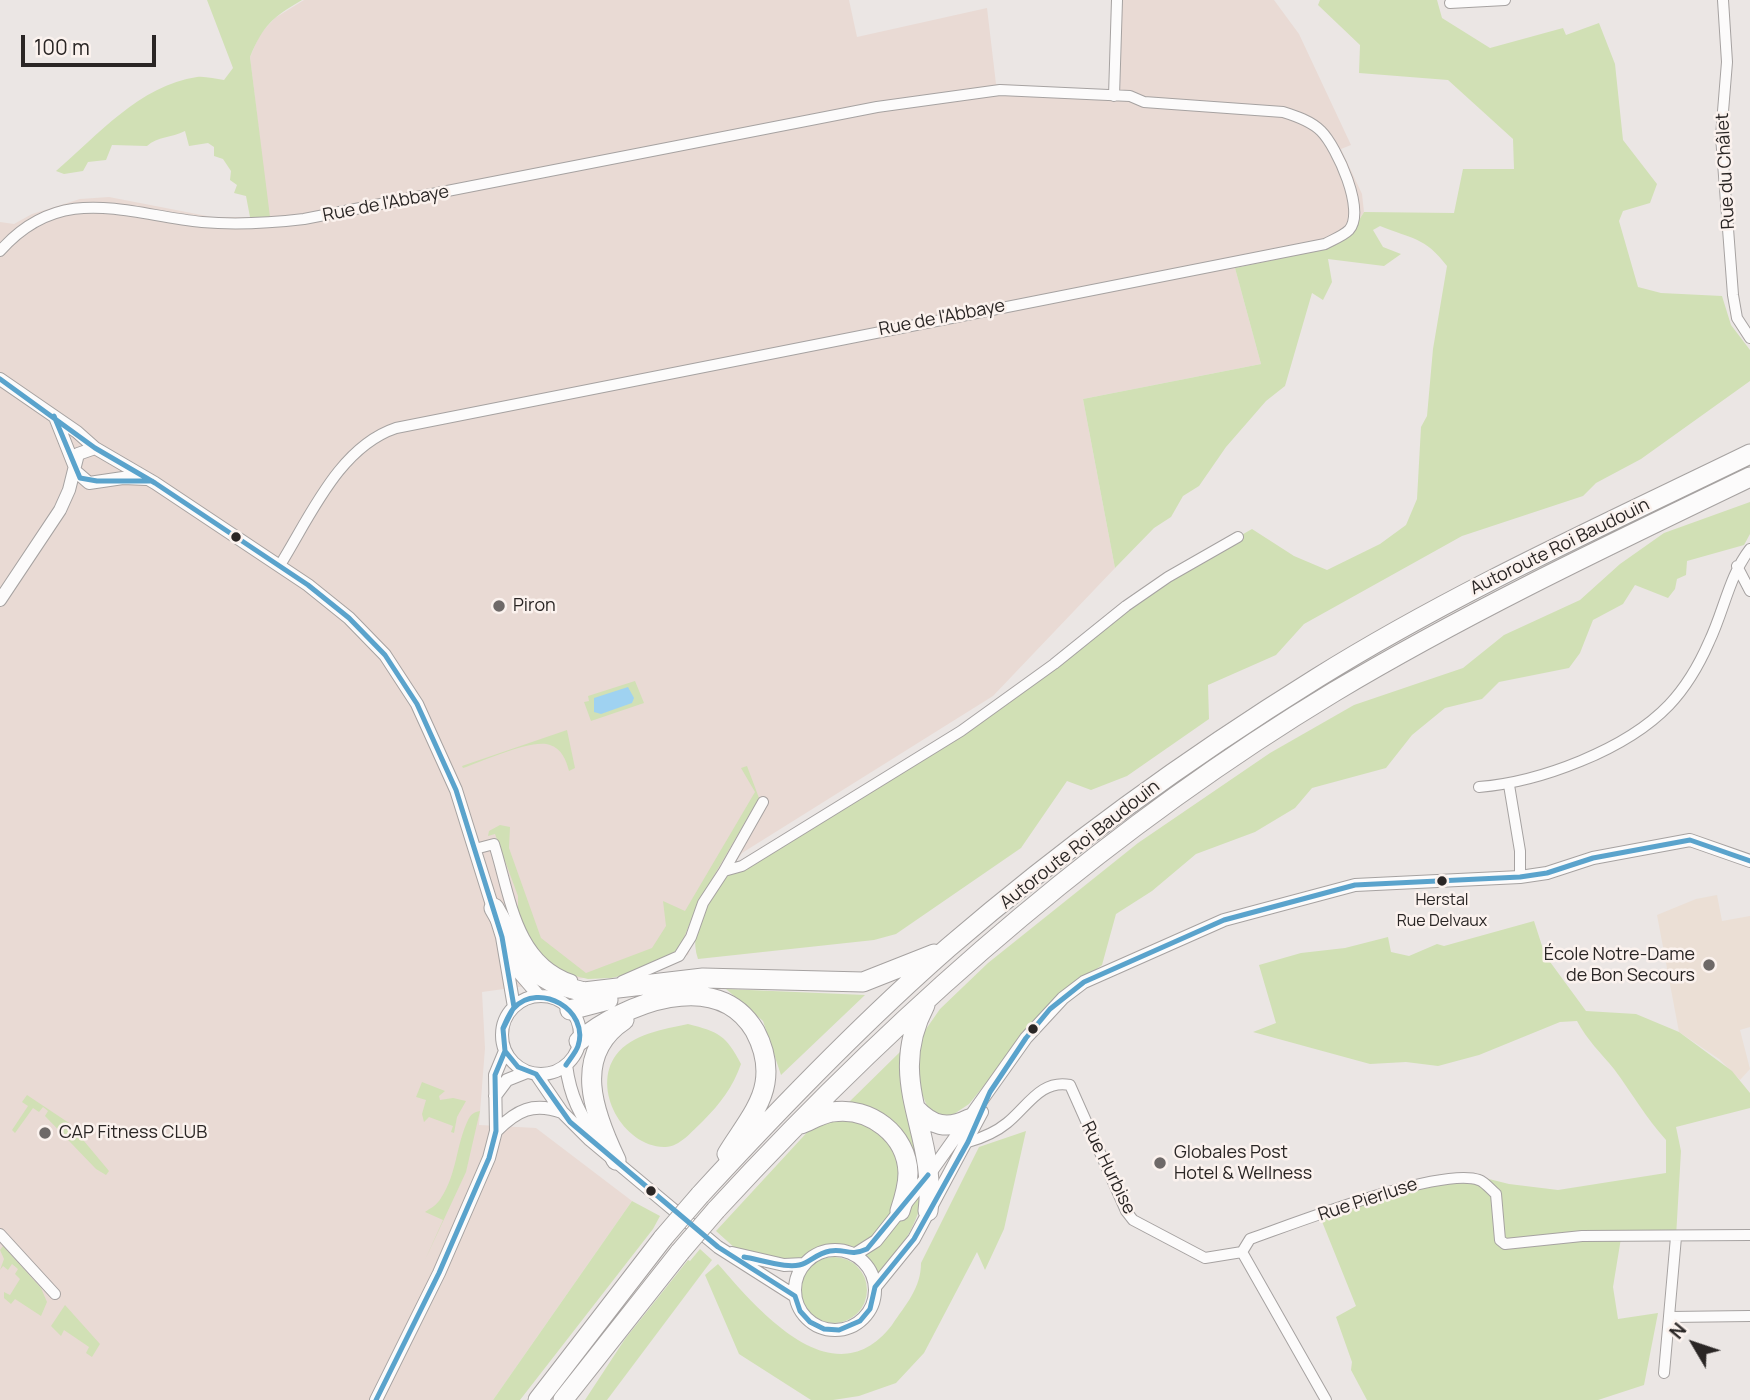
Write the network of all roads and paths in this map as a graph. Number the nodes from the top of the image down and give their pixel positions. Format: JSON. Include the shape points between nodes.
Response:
{"nodes":[{"id":1,"x":1117,"y":0,"type":"edge"},
{"id":2,"x":1505,"y":0,"type":"edge"},
{"id":3,"x":1723,"y":0,"type":"edge"},
{"id":4,"x":1450,"y":3,"type":"dead end"},
{"id":5,"x":1114,"y":96,"type":"junction"},
{"id":6,"x":0,"y":251,"type":"edge"},
{"id":7,"x":1750,"y":338,"type":"edge"},
{"id":8,"x":0,"y":379,"type":"edge"},
{"id":9,"x":55,"y":418,"type":"junction"},
{"id":10,"x":101,"y":451,"type":"junction"},
{"id":11,"x":1750,"y":454,"type":"edge"},
{"id":12,"x":74,"y":467,"type":"junction"},
{"id":13,"x":1750,"y":477,"type":"edge"},
{"id":14,"x":147,"y":480,"type":"junction"},
{"id":15,"x":95,"y":481,"type":"junction"},
{"id":16,"x":60,"y":510,"type":"junction"},
{"id":17,"x":1238,"y":537,"type":"dead end"},
{"id":18,"x":1750,"y":549,"type":"edge"},
{"id":19,"x":279,"y":565,"type":"junction"},
{"id":20,"x":1737,"y":566,"type":"junction"},
{"id":21,"x":1750,"y":591,"type":"edge"},
{"id":22,"x":0,"y":600,"type":"edge"},
{"id":23,"x":1509,"y":785,"type":"junction"},
{"id":24,"x":1479,"y":787,"type":"dead end"},
{"id":25,"x":763,"y":802,"type":"dead end"},
{"id":26,"x":475,"y":849,"type":"junction"},
{"id":27,"x":1750,"y":861,"type":"edge"},
{"id":28,"x":723,"y":871,"type":"junction"},
{"id":29,"x":1520,"y":877,"type":"junction"},
{"id":30,"x":494,"y":908,"type":"junction"},
{"id":31,"x":502,"y":937,"type":"junction"},
{"id":32,"x":948,"y":948,"type":"junction"},
{"id":33,"x":659,"y":992,"type":"junction"},
{"id":34,"x":931,"y":993,"type":"junction"},
{"id":35,"x":539,"y":996,"type":"junction"},
{"id":36,"x":514,"y":1007,"type":"junction"},
{"id":37,"x":570,"y":1010,"type":"junction"},
{"id":38,"x":579,"y":1041,"type":"junction"},
{"id":39,"x":505,"y":1051,"type":"junction"},
{"id":40,"x":566,"y":1065,"type":"junction"},
{"id":41,"x":531,"y":1073,"type":"junction"},
{"id":42,"x":494,"y":1097,"type":"junction"},
{"id":43,"x":915,"y":1108,"type":"junction"},
{"id":44,"x":562,"y":1112,"type":"junction"},
{"id":45,"x":974,"y":1118,"type":"junction"},
{"id":46,"x":794,"y":1127,"type":"junction"},
{"id":47,"x":999,"y":1129,"type":"junction"},
{"id":48,"x":496,"y":1131,"type":"junction"},
{"id":49,"x":968,"y":1142,"type":"junction"},
{"id":50,"x":616,"y":1160,"type":"junction"},
{"id":51,"x":930,"y":1173,"type":"junction"},
{"id":52,"x":700,"y":1195,"type":"junction"},
{"id":53,"x":900,"y":1211,"type":"junction"},
{"id":54,"x":928,"y":1211,"type":"junction"},
{"id":55,"x":0,"y":1234,"type":"edge"},
{"id":56,"x":1750,"y":1235,"type":"edge"},
{"id":57,"x":1676,"y":1237,"type":"junction"},
{"id":58,"x":724,"y":1251,"type":"junction"},
{"id":59,"x":1242,"y":1252,"type":"junction"},
{"id":60,"x":854,"y":1255,"type":"junction"},
{"id":61,"x":804,"y":1264,"type":"junction"},
{"id":62,"x":875,"y":1287,"type":"junction"},
{"id":63,"x":55,"y":1294,"type":"dead end"},
{"id":64,"x":794,"y":1296,"type":"junction"},
{"id":65,"x":1750,"y":1316,"type":"edge"},
{"id":66,"x":1670,"y":1317,"type":"junction"},
{"id":67,"x":1664,"y":1373,"type":"dead end"},
{"id":68,"x":376,"y":1400,"type":"edge"},
{"id":69,"x":538,"y":1400,"type":"edge"},
{"id":70,"x":564,"y":1400,"type":"edge"},
{"id":71,"x":1326,"y":1400,"type":"edge"}],
"edges":[{"from":1,"to":5,"type":"street"},
{"from":2,"to":4,"type":"street"},
{"from":3,"to":7,"type":"street","name":"Rue du Châlet","via":[[1727,62],[1721,136],[1733,295],[1738,318]]},
{"from":5,"to":6,"type":"street","name":"Rue de l'Abbaye","via":[[1000,90],[877,107],[304,219],[228,223],[114,207],[70,209],[32,224]]},
{"from":5,"to":19,"type":"street","name":"Rue de l'Abbaye","via":[[1283,112],[1304,119],[1333,147],[1355,202],[1349,230],[1325,244],[1153,280],[1018,302],[397,428],[369,440],[345,465]]},
{"from":8,"to":9,"type":"street"},
{"from":9,"to":10,"type":"street"},
{"from":9,"to":12,"type":"street"},
{"from":10,"to":12,"type":"street","via":[[83,450]]},
{"from":10,"to":14,"type":"street"},
{"from":10,"to":15,"type":"street","via":[[109,467]]},
{"from":11,"to":32,"type":"highway","name":"Autoroute Roi Baudouin","via":[[1524,564],[1319,677],[1124,808]]},
{"from":12,"to":15,"type":"street"},
{"from":12,"to":16,"type":"street"},
{"from":13,"to":34,"type":"highway","name":"Autoroute Roi Baudouin","via":[[1525,587],[1331,694],[1130,831],[1037,901]]},
{"from":14,"to":15,"type":"street"},
{"from":14,"to":19,"type":"street"},
{"from":15,"to":16,"type":"street"},
{"from":16,"to":22,"type":"street"},
{"from":17,"to":28,"type":"street","via":[[1136,599],[961,731],[741,866]]},
{"from":18,"to":20,"type":"street"},
{"from":19,"to":26,"type":"street","via":[[349,618],[400,676],[433,733]]},
{"from":20,"to":21,"type":"street"},
{"from":20,"to":23,"type":"street","via":[[1710,641],[1693,674],[1668,706],[1644,727],[1584,759]]},
{"from":23,"to":24,"type":"street"},
{"from":23,"to":29,"type":"street"},
{"from":25,"to":28,"type":"street"},
{"from":26,"to":28,"type":"street","via":[[494,844],[513,910],[532,952],[555,973],[582,983],[625,980],[679,956]]},
{"from":26,"to":30,"type":"street"},
{"from":27,"to":29,"type":"street","via":[[1690,840]]},
{"from":29,"to":45,"type":"street","via":[[1354,885],[1224,920],[1084,982],[1063,998],[1026,1038]]},
{"from":30,"to":31,"type":"street"},
{"from":30,"to":33,"type":"highway","via":[[536,973],[555,984],[584,992]]},
{"from":31,"to":35,"type":"street","via":[[520,974]]},
{"from":31,"to":36,"type":"street"},
{"from":32,"to":33,"type":"highway","via":[[863,982],[703,978]]},
{"from":32,"to":52,"type":"highway","name":"Autoroute Roi Baudouin","via":[[853,1036]]},
{"from":33,"to":37,"type":"highway"},
{"from":33,"to":38,"type":"highway"},
{"from":33,"to":50,"type":"highway","via":[[617,1024],[594,1058],[590,1095]]},
{"from":33,"to":52,"type":"highway","via":[[724,1002],[751,1026],[764,1056],[761,1098]]},
{"from":34,"to":43,"type":"highway","via":[[908,1049]]},
{"from":34,"to":46,"type":"highway","name":"Autoroute Roi Baudouin"},
{"from":35,"to":36,"type":"street"},
{"from":35,"to":37,"type":"street"},
{"from":36,"to":39,"type":"street","via":[[503,1029]]},
{"from":37,"to":38,"type":"street","via":[[578,1024]]},
{"from":38,"to":40,"type":"street"},
{"from":39,"to":41,"type":"street","via":[[518,1067]]},
{"from":39,"to":42,"type":"street","via":[[495,1075]]},
{"from":40,"to":41,"type":"street","via":[[557,1071]]},
{"from":40,"to":50,"type":"street","via":[[578,1110]]},
{"from":41,"to":42,"type":"street","via":[[507,1080]]},
{"from":41,"to":44,"type":"street"},
{"from":42,"to":48,"type":"street"},
{"from":43,"to":45,"type":"highway","via":[[941,1125],[958,1125]]},
{"from":43,"to":51,"type":"highway"},
{"from":44,"to":48,"type":"street","via":[[545,1107],[524,1109]]},
{"from":44,"to":50,"type":"street"},
{"from":45,"to":47,"type":"street"},
{"from":45,"to":49,"type":"street"},
{"from":45,"to":51,"type":"street"},
{"from":46,"to":53,"type":"highway","via":[[832,1112],[859,1114],[879,1122],[898,1140],[907,1162]]},
{"from":46,"to":70,"type":"highway","name":"Autoroute Roi Baudouin","bridge":true,"via":[[680,1252]]},
{"from":47,"to":49,"type":"street","name":"Rue Hurbise"},
{"from":47,"to":59,"type":"street","name":"Rue Hurbise","via":[[1051,1084],[1070,1085],[1133,1220],[1205,1258]]},
{"from":48,"to":68,"type":"street","via":[[456,1235]]},
{"from":49,"to":54,"type":"street"},
{"from":50,"to":58,"type":"street"},
{"from":51,"to":53,"type":"street"},
{"from":51,"to":54,"type":"highway"},
{"from":52,"to":69,"type":"highway","name":"Autoroute Roi Baudouin","bridge":true},
{"from":53,"to":60,"type":"street","via":[[872,1246]]},
{"from":54,"to":62,"type":"street","via":[[904,1254]]},
{"from":55,"to":63,"type":"street"},
{"from":56,"to":57,"type":"street","name":"Rue Pierluse"},
{"from":57,"to":59,"type":"street","name":"Rue Pierluse","via":[[1582,1236],[1505,1244],[1500,1240],[1496,1194],[1479,1180],[1436,1179],[1250,1239]]},
{"from":57,"to":66,"type":"street"},
{"from":58,"to":61,"type":"street","via":[[773,1263]]},
{"from":58,"to":64,"type":"street"},
{"from":59,"to":71,"type":"street"},
{"from":60,"to":61,"type":"street","via":[[833,1250]]},
{"from":60,"to":62,"type":"street","via":[[868,1268]]},
{"from":61,"to":64,"type":"street"},
{"from":62,"to":64,"type":"street","via":[[866,1316],[839,1330],[810,1322]]},
{"from":65,"to":66,"type":"street"},
{"from":66,"to":67,"type":"street"}]}
